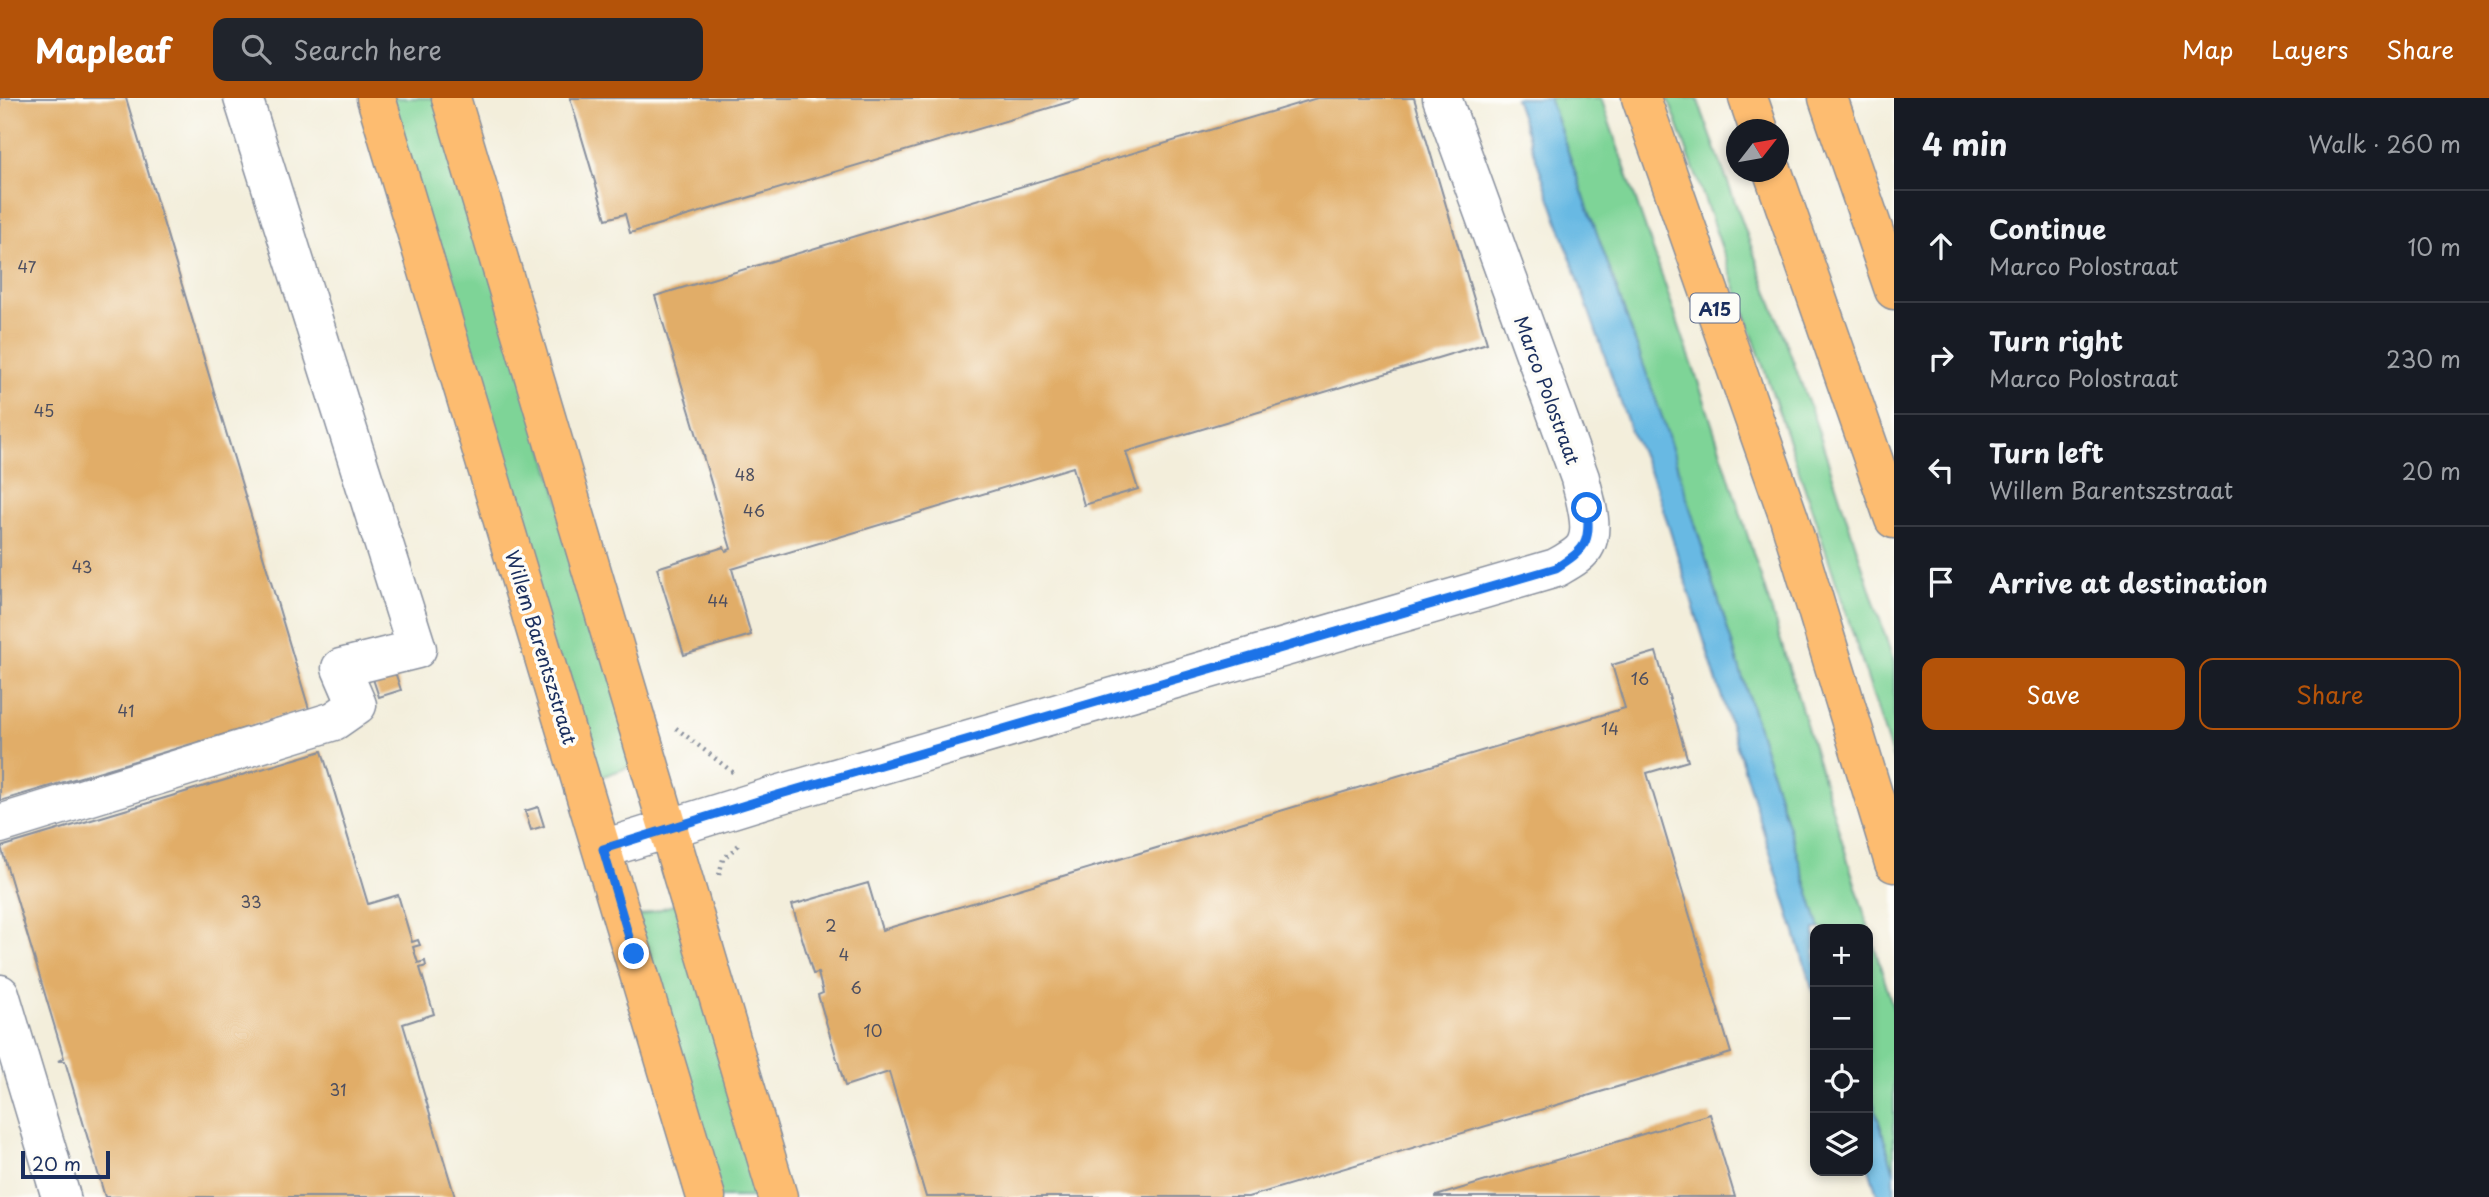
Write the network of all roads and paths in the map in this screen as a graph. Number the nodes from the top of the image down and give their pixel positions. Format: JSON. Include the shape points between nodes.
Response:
{"nodes":[{"id":1,"x":243,"y":98,"type":"edge"},
{"id":2,"x":376,"y":98,"type":"edge"},
{"id":3,"x":451,"y":98,"type":"edge"},
{"id":4,"x":1442,"y":98,"type":"edge"},
{"id":5,"x":1641,"y":98,"type":"edge"},
{"id":6,"x":1748,"y":98,"type":"edge"},
{"id":7,"x":1828,"y":98,"type":"edge"},
{"id":8,"x":1755,"y":119,"type":"edge"},
{"id":9,"x":1776,"y":182,"type":"edge"},
{"id":10,"x":1894,"y":290,"type":"edge"},
{"id":11,"x":1894,"y":519,"type":"edge"},
{"id":12,"x":0,"y":824,"type":"edge"},
{"id":13,"x":668,"y":829,"type":"junction"},
{"id":14,"x":603,"y":849,"type":"junction"},
{"id":15,"x":1894,"y":863,"type":"edge"},
{"id":16,"x":0,"y":994,"type":"edge"},
{"id":17,"x":61,"y":1197,"type":"edge"},
{"id":18,"x":706,"y":1197,"type":"edge"},
{"id":19,"x":778,"y":1197,"type":"edge"}],
"edges":[{"from":1,"to":12,"type":"street","via":[[417,649],[341,668],[357,705],[334,721]]},
{"from":2,"to":14,"type":"main road","name":"Willem Barentszstraat"},
{"from":3,"to":13,"type":"main road"},
{"from":4,"to":13,"type":"street","name":"Marco Polostraat","via":[[1580,478],[1589,530],[1578,554],[1556,568]]},
{"from":5,"to":15,"type":"main road","number":"A15","via":[[1789,518]]},
{"from":6,"to":8,"type":"main road"},
{"from":7,"to":10,"type":"main road"},
{"from":9,"to":11,"type":"main road"},
{"from":13,"to":14,"type":"street","name":"Marco Polostraat"},
{"from":13,"to":19,"type":"main road"},
{"from":14,"to":18,"type":"main road","name":"Willem Barentszstraat"},
{"from":16,"to":17,"type":"street"}]}
